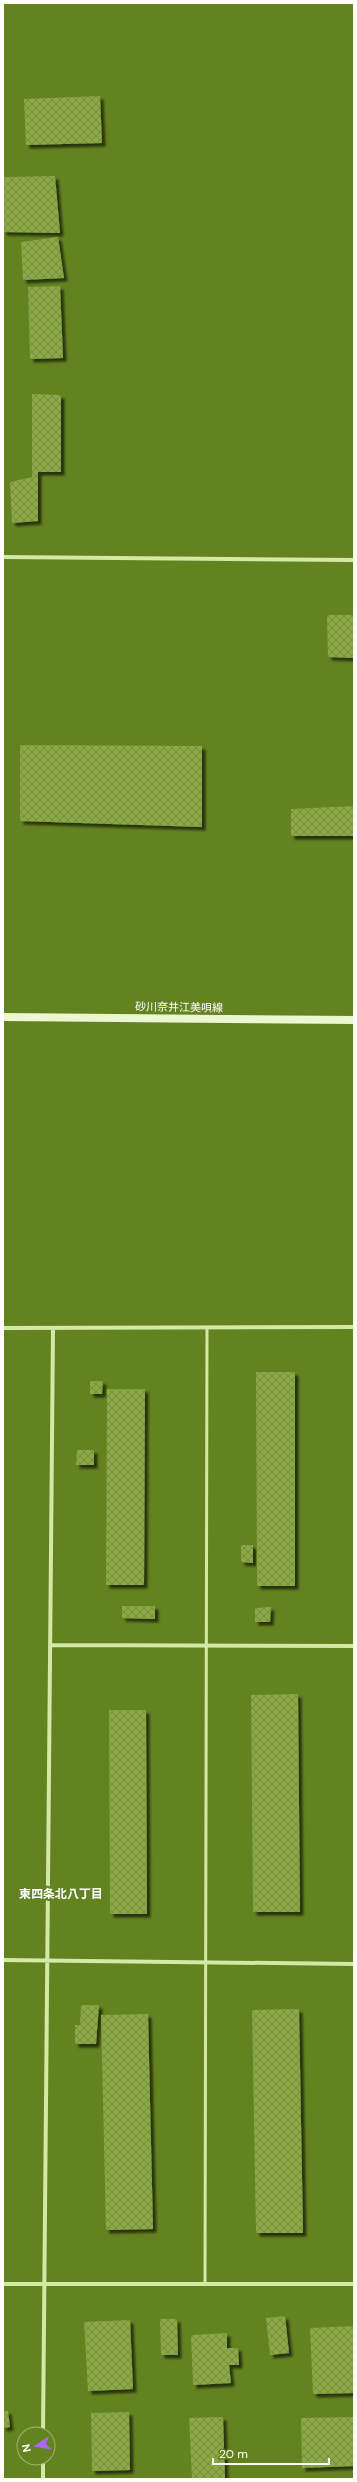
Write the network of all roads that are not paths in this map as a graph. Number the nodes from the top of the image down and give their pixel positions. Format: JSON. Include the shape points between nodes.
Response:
{"nodes":[{"id":1,"x":3,"y":557,"type":"edge"},
{"id":2,"x":354,"y":560,"type":"edge"},
{"id":3,"x":3,"y":1016,"type":"edge"},
{"id":4,"x":354,"y":1020,"type":"edge"},
{"id":5,"x":354,"y":1327,"type":"edge"},
{"id":6,"x":3,"y":1328,"type":"edge"},
{"id":7,"x":207,"y":1328,"type":"junction"},
{"id":8,"x":54,"y":1329,"type":"junction"},
{"id":9,"x":50,"y":1645,"type":"junction"},
{"id":10,"x":205,"y":1645,"type":"junction"},
{"id":11,"x":354,"y":1646,"type":"edge"},
{"id":12,"x":3,"y":1960,"type":"edge"},
{"id":13,"x":46,"y":1960,"type":"junction"},
{"id":14,"x":207,"y":1962,"type":"junction"},
{"id":15,"x":354,"y":1964,"type":"edge"},
{"id":16,"x":43,"y":2282,"type":"junction"},
{"id":17,"x":205,"y":2283,"type":"junction"},
{"id":18,"x":3,"y":2284,"type":"edge"},
{"id":19,"x":354,"y":2284,"type":"edge"},
{"id":20,"x":43,"y":2426,"type":"edge"},
{"id":21,"x":43,"y":2466,"type":"edge"},
{"id":22,"x":43,"y":2479,"type":"edge"}],
"edges":[{"from":1,"to":2,"type":"street"},
{"from":3,"to":4,"type":"main road","name":"砂川奈井江美唄線"},
{"from":5,"to":7,"type":"street"},
{"from":6,"to":8,"type":"street"},
{"from":7,"to":8,"type":"street"},
{"from":7,"to":10,"type":"lane"},
{"from":8,"to":9,"type":"street"},
{"from":9,"to":10,"type":"street"},
{"from":9,"to":13,"type":"street"},
{"from":10,"to":11,"type":"street"},
{"from":10,"to":14,"type":"lane"},
{"from":12,"to":13,"type":"street"},
{"from":13,"to":14,"type":"street"},
{"from":13,"to":16,"type":"street"},
{"from":14,"to":15,"type":"street"},
{"from":14,"to":17,"type":"lane"},
{"from":16,"to":17,"type":"street"},
{"from":16,"to":18,"type":"street"},
{"from":16,"to":20,"type":"street"},
{"from":17,"to":19,"type":"street"},
{"from":21,"to":22,"type":"street"}]}
